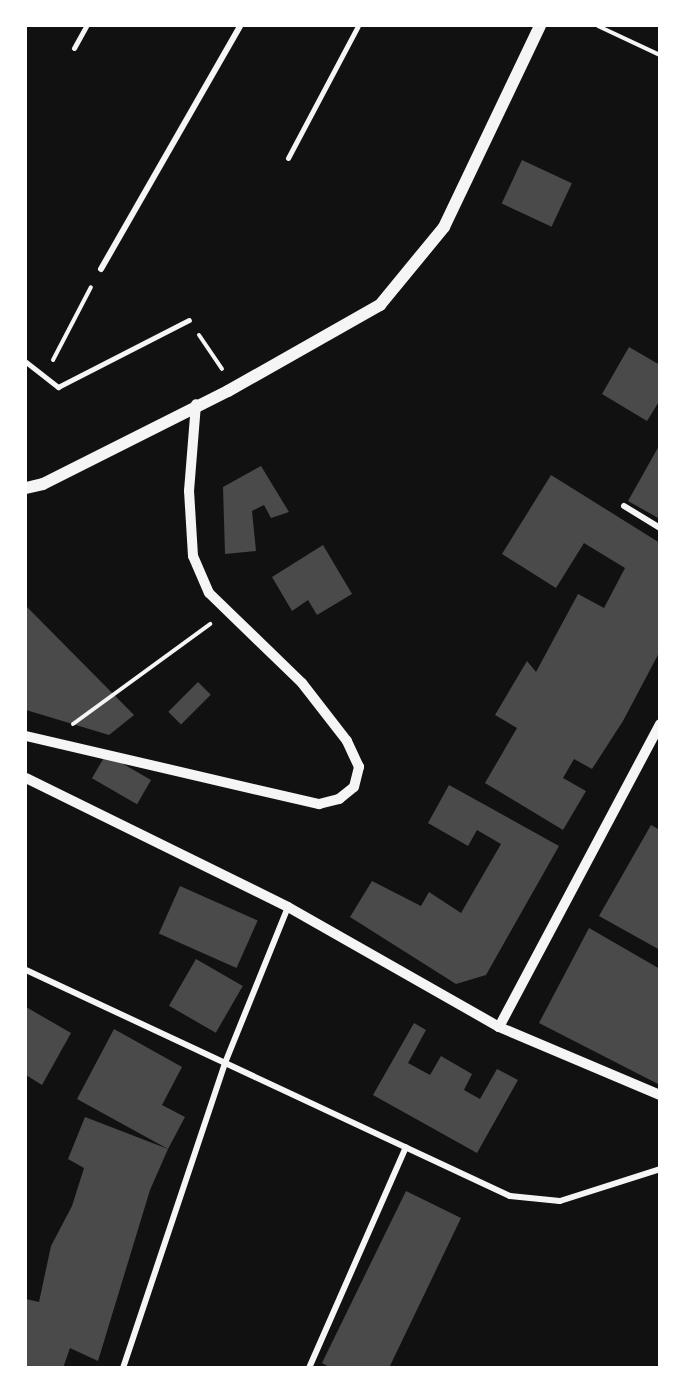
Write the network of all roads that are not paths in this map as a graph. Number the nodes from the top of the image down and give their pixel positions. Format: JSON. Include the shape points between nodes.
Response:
{"nodes":[{"id":1,"x":86,"y":26,"type":"edge"},
{"id":2,"x":240,"y":26,"type":"edge"},
{"id":3,"x":358,"y":26,"type":"edge"},
{"id":4,"x":540,"y":26,"type":"edge"},
{"id":5,"x":74,"y":48,"type":"dead end"},
{"id":6,"x":288,"y":158,"type":"dead end"},
{"id":7,"x":101,"y":269,"type":"road end"},
{"id":8,"x":189,"y":320,"type":"road end"},
{"id":9,"x":26,"y":362,"type":"edge"},
{"id":10,"x":196,"y":404,"type":"junction"},
{"id":11,"x":26,"y":488,"type":"edge"},
{"id":12,"x":624,"y":506,"type":"dead end"},
{"id":13,"x":660,"y":528,"type":"edge"},
{"id":14,"x":660,"y":724,"type":"edge"},
{"id":15,"x":26,"y":736,"type":"edge"},
{"id":16,"x":26,"y":778,"type":"edge"},
{"id":17,"x":288,"y":907,"type":"junction"},
{"id":18,"x":26,"y":970,"type":"edge"},
{"id":19,"x":499,"y":1027,"type":"junction"},
{"id":20,"x":225,"y":1063,"type":"junction"},
{"id":21,"x":660,"y":1095,"type":"edge"},
{"id":22,"x":406,"y":1147,"type":"junction"},
{"id":23,"x":660,"y":1169,"type":"edge"},
{"id":24,"x":123,"y":1368,"type":"edge"},
{"id":25,"x":309,"y":1368,"type":"edge"}],
"edges":[{"from":1,"to":5,"type":"street"},
{"from":2,"to":7,"type":"street"},
{"from":3,"to":6,"type":"street"},
{"from":4,"to":10,"type":"main road","via":[[444,227],[405,278],[380,305],[235,387]]},
{"from":8,"to":9,"type":"street","via":[[58,387]]},
{"from":10,"to":11,"type":"main road","via":[[44,484]]},
{"from":10,"to":15,"type":"street","via":[[189,491],[193,556],[209,593],[302,683],[347,741],[359,767],[354,788],[339,799],[319,804]]},
{"from":12,"to":13,"type":"street"},
{"from":14,"to":19,"type":"street"},
{"from":16,"to":17,"type":"street"},
{"from":17,"to":19,"type":"street"},
{"from":17,"to":20,"type":"street"},
{"from":18,"to":20,"type":"street"},
{"from":19,"to":21,"type":"street"},
{"from":20,"to":22,"type":"street"},
{"from":20,"to":24,"type":"street"},
{"from":22,"to":23,"type":"street","via":[[510,1196],[560,1201]]},
{"from":22,"to":25,"type":"street"}]}
